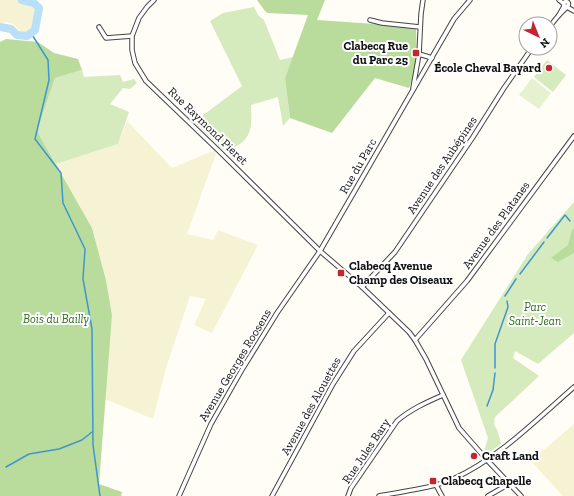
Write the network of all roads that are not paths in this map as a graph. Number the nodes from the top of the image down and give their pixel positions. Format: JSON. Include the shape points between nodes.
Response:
{"nodes":[{"id":1,"x":154,"y":0,"type":"edge"},
{"id":2,"x":423,"y":0,"type":"edge"},
{"id":3,"x":470,"y":0,"type":"edge"},
{"id":4,"x":559,"y":0,"type":"edge"},
{"id":5,"x":574,"y":3,"type":"edge"},
{"id":6,"x":566,"y":4,"type":"edge"},
{"id":7,"x":574,"y":11,"type":"edge"},
{"id":8,"x":558,"y":16,"type":"edge"},
{"id":9,"x":370,"y":20,"type":"dead end"},
{"id":10,"x":99,"y":27,"type":"dead end"},
{"id":11,"x":420,"y":27,"type":"junction"},
{"id":12,"x":132,"y":36,"type":"junction"},
{"id":13,"x":420,"y":54,"type":"junction"},
{"id":14,"x":526,"y":56,"type":"edge"},
{"id":15,"x":432,"y":58,"type":"junction"},
{"id":16,"x":413,"y":90,"type":"junction"},
{"id":17,"x":574,"y":136,"type":"edge"},
{"id":18,"x":320,"y":251,"type":"junction"},
{"id":19,"x":362,"y":287,"type":"junction"},
{"id":20,"x":389,"y":313,"type":"junction"},
{"id":21,"x":415,"y":340,"type":"junction"},
{"id":22,"x":574,"y":388,"type":"edge"},
{"id":23,"x":443,"y":395,"type":"junction"},
{"id":24,"x":487,"y":460,"type":"junction"},
{"id":25,"x":510,"y":484,"type":"junction"},
{"id":26,"x":436,"y":485,"type":"junction"},
{"id":27,"x":179,"y":496,"type":"edge"},
{"id":28,"x":272,"y":496,"type":"edge"},
{"id":29,"x":348,"y":496,"type":"edge"},
{"id":30,"x":379,"y":496,"type":"edge"},
{"id":31,"x":442,"y":496,"type":"edge"},
{"id":32,"x":488,"y":496,"type":"edge"},
{"id":33,"x":521,"y":496,"type":"edge"}],
"edges":[{"from":1,"to":12,"type":"street","name":"Rue Raymond Pieret","via":[[139,18]]},
{"from":2,"to":11,"type":"street","name":"Rue du Parc"},
{"from":3,"to":15,"type":"street","name":"Rue du Parc","via":[[454,19]]},
{"from":4,"to":6,"type":"street"},
{"from":5,"to":6,"type":"street"},
{"from":6,"to":7,"type":"street"},
{"from":6,"to":8,"type":"street"},
{"from":9,"to":11,"type":"street"},
{"from":10,"to":12,"type":"street","via":[[106,38]]},
{"from":11,"to":13,"type":"street","name":"Rue du Parc"},
{"from":12,"to":18,"type":"street","name":"Rue Raymond Pieret","via":[[135,63],[146,81]]},
{"from":13,"to":15,"type":"street"},
{"from":13,"to":16,"type":"street","name":"Rue du Parc"},
{"from":14,"to":19,"type":"street","name":"Avenue des Aubépines","via":[[395,252]]},
{"from":15,"to":16,"type":"street","name":"Rue du Parc"},
{"from":16,"to":18,"type":"street","name":"Rue du Parc"},
{"from":17,"to":21,"type":"street","name":"Avenue des Platanes","via":[[467,281]]},
{"from":18,"to":19,"type":"street","name":"Rue Raymond Pieret"},
{"from":18,"to":27,"type":"street","name":"Avenue Georges Roosens","via":[[243,368],[211,424]]},
{"from":19,"to":20,"type":"street","name":"Rue Raymond Pieret"},
{"from":20,"to":21,"type":"street","name":"Rue Raymond Pieret"},
{"from":20,"to":28,"type":"street","name":"Avenue des Alouettes","via":[[354,351]]},
{"from":21,"to":23,"type":"street","name":"Rue Raymond Pieret"},
{"from":22,"to":24,"type":"street"},
{"from":23,"to":24,"type":"street","name":"Rue Raymond Pieret","via":[[459,428]]},
{"from":23,"to":29,"type":"street","name":"Rue Jules Bary","via":[[416,407],[397,422],[350,488]]},
{"from":24,"to":25,"type":"street","name":"Rue Raymond Pieret"},
{"from":24,"to":26,"type":"street"},
{"from":25,"to":32,"type":"street"},
{"from":25,"to":33,"type":"street","name":"Rue Raymond Pieret"},
{"from":26,"to":30,"type":"street"},
{"from":26,"to":31,"type":"street"}]}
